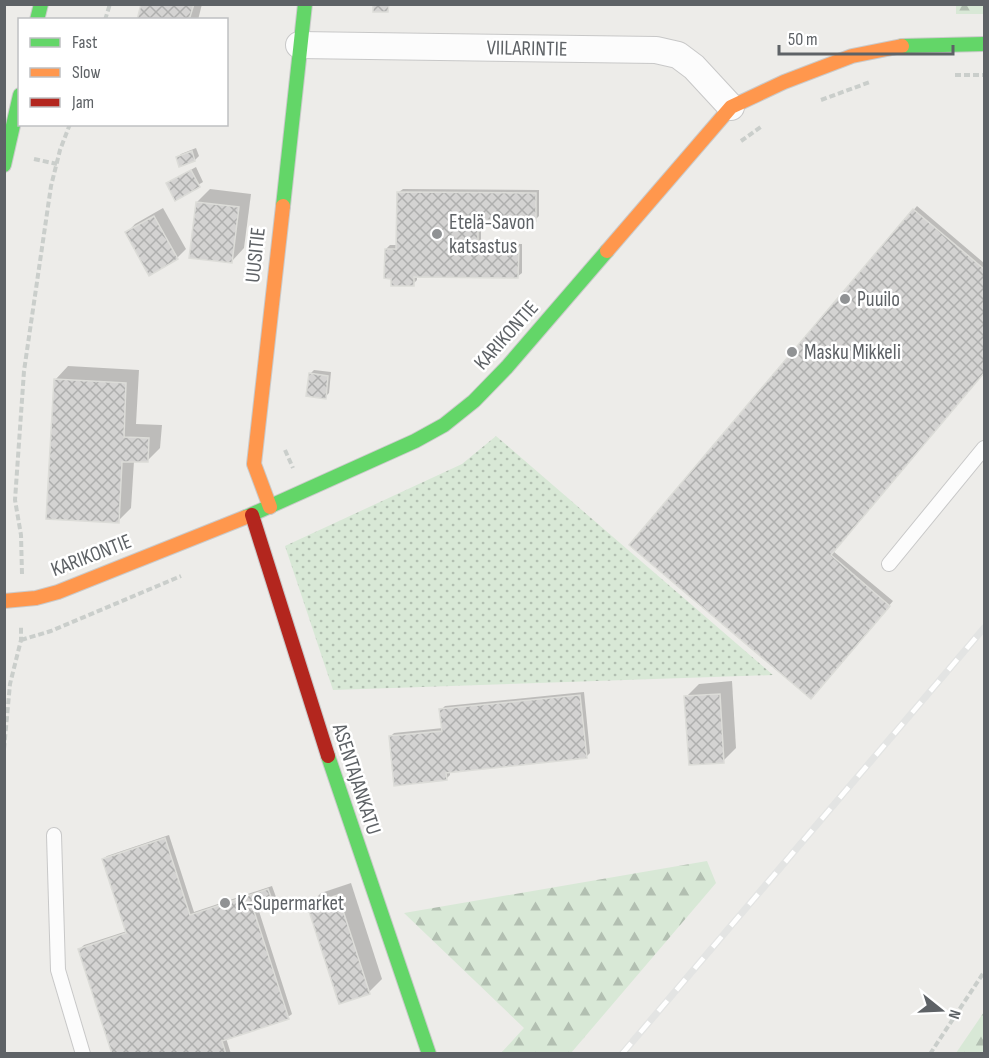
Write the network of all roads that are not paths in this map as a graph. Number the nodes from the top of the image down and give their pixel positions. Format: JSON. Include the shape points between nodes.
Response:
{"nodes":[{"id":1,"x":305,"y":4,"type":"edge"},
{"id":2,"x":984,"y":44,"type":"edge"},
{"id":3,"x":299,"y":45,"type":"junction"},
{"id":4,"x":18,"y":104,"type":"edge"},
{"id":5,"x":731,"y":107,"type":"junction"},
{"id":6,"x":4,"y":165,"type":"edge"},
{"id":7,"x":984,"y":448,"type":"edge"},
{"id":8,"x":270,"y":507,"type":"junction"},
{"id":9,"x":252,"y":515,"type":"junction"},
{"id":10,"x":889,"y":564,"type":"dead end"},
{"id":11,"x":4,"y":600,"type":"edge"},
{"id":12,"x":54,"y":835,"type":"dead end"},
{"id":13,"x":83,"y":1053,"type":"edge"},
{"id":14,"x":429,"y":1053,"type":"edge"}],
"edges":[{"from":1,"to":3,"type":"street","name":"UUSITIE"},
{"from":2,"to":5,"type":"street","name":"KARIKONTIE","via":[[894,46],[852,56]]},
{"from":3,"to":5,"type":"street","name":"VIILARINTIE","via":[[656,50],[678,55],[694,67]]},
{"from":3,"to":8,"type":"street","name":"UUSITIE","via":[[254,464]]},
{"from":4,"to":6,"type":"street"},
{"from":5,"to":8,"type":"street","name":"KARIKONTIE","via":[[474,401],[444,425],[415,441]]},
{"from":7,"to":10,"type":"lane"},
{"from":8,"to":9,"type":"street","name":"KARIKONTIE"},
{"from":9,"to":11,"type":"street","name":"KARIKONTIE","via":[[58,592]]},
{"from":9,"to":14,"type":"street","name":"ASENTAJANKATU","via":[[321,737]]},
{"from":12,"to":13,"type":"lane","via":[[58,970]]}]}
